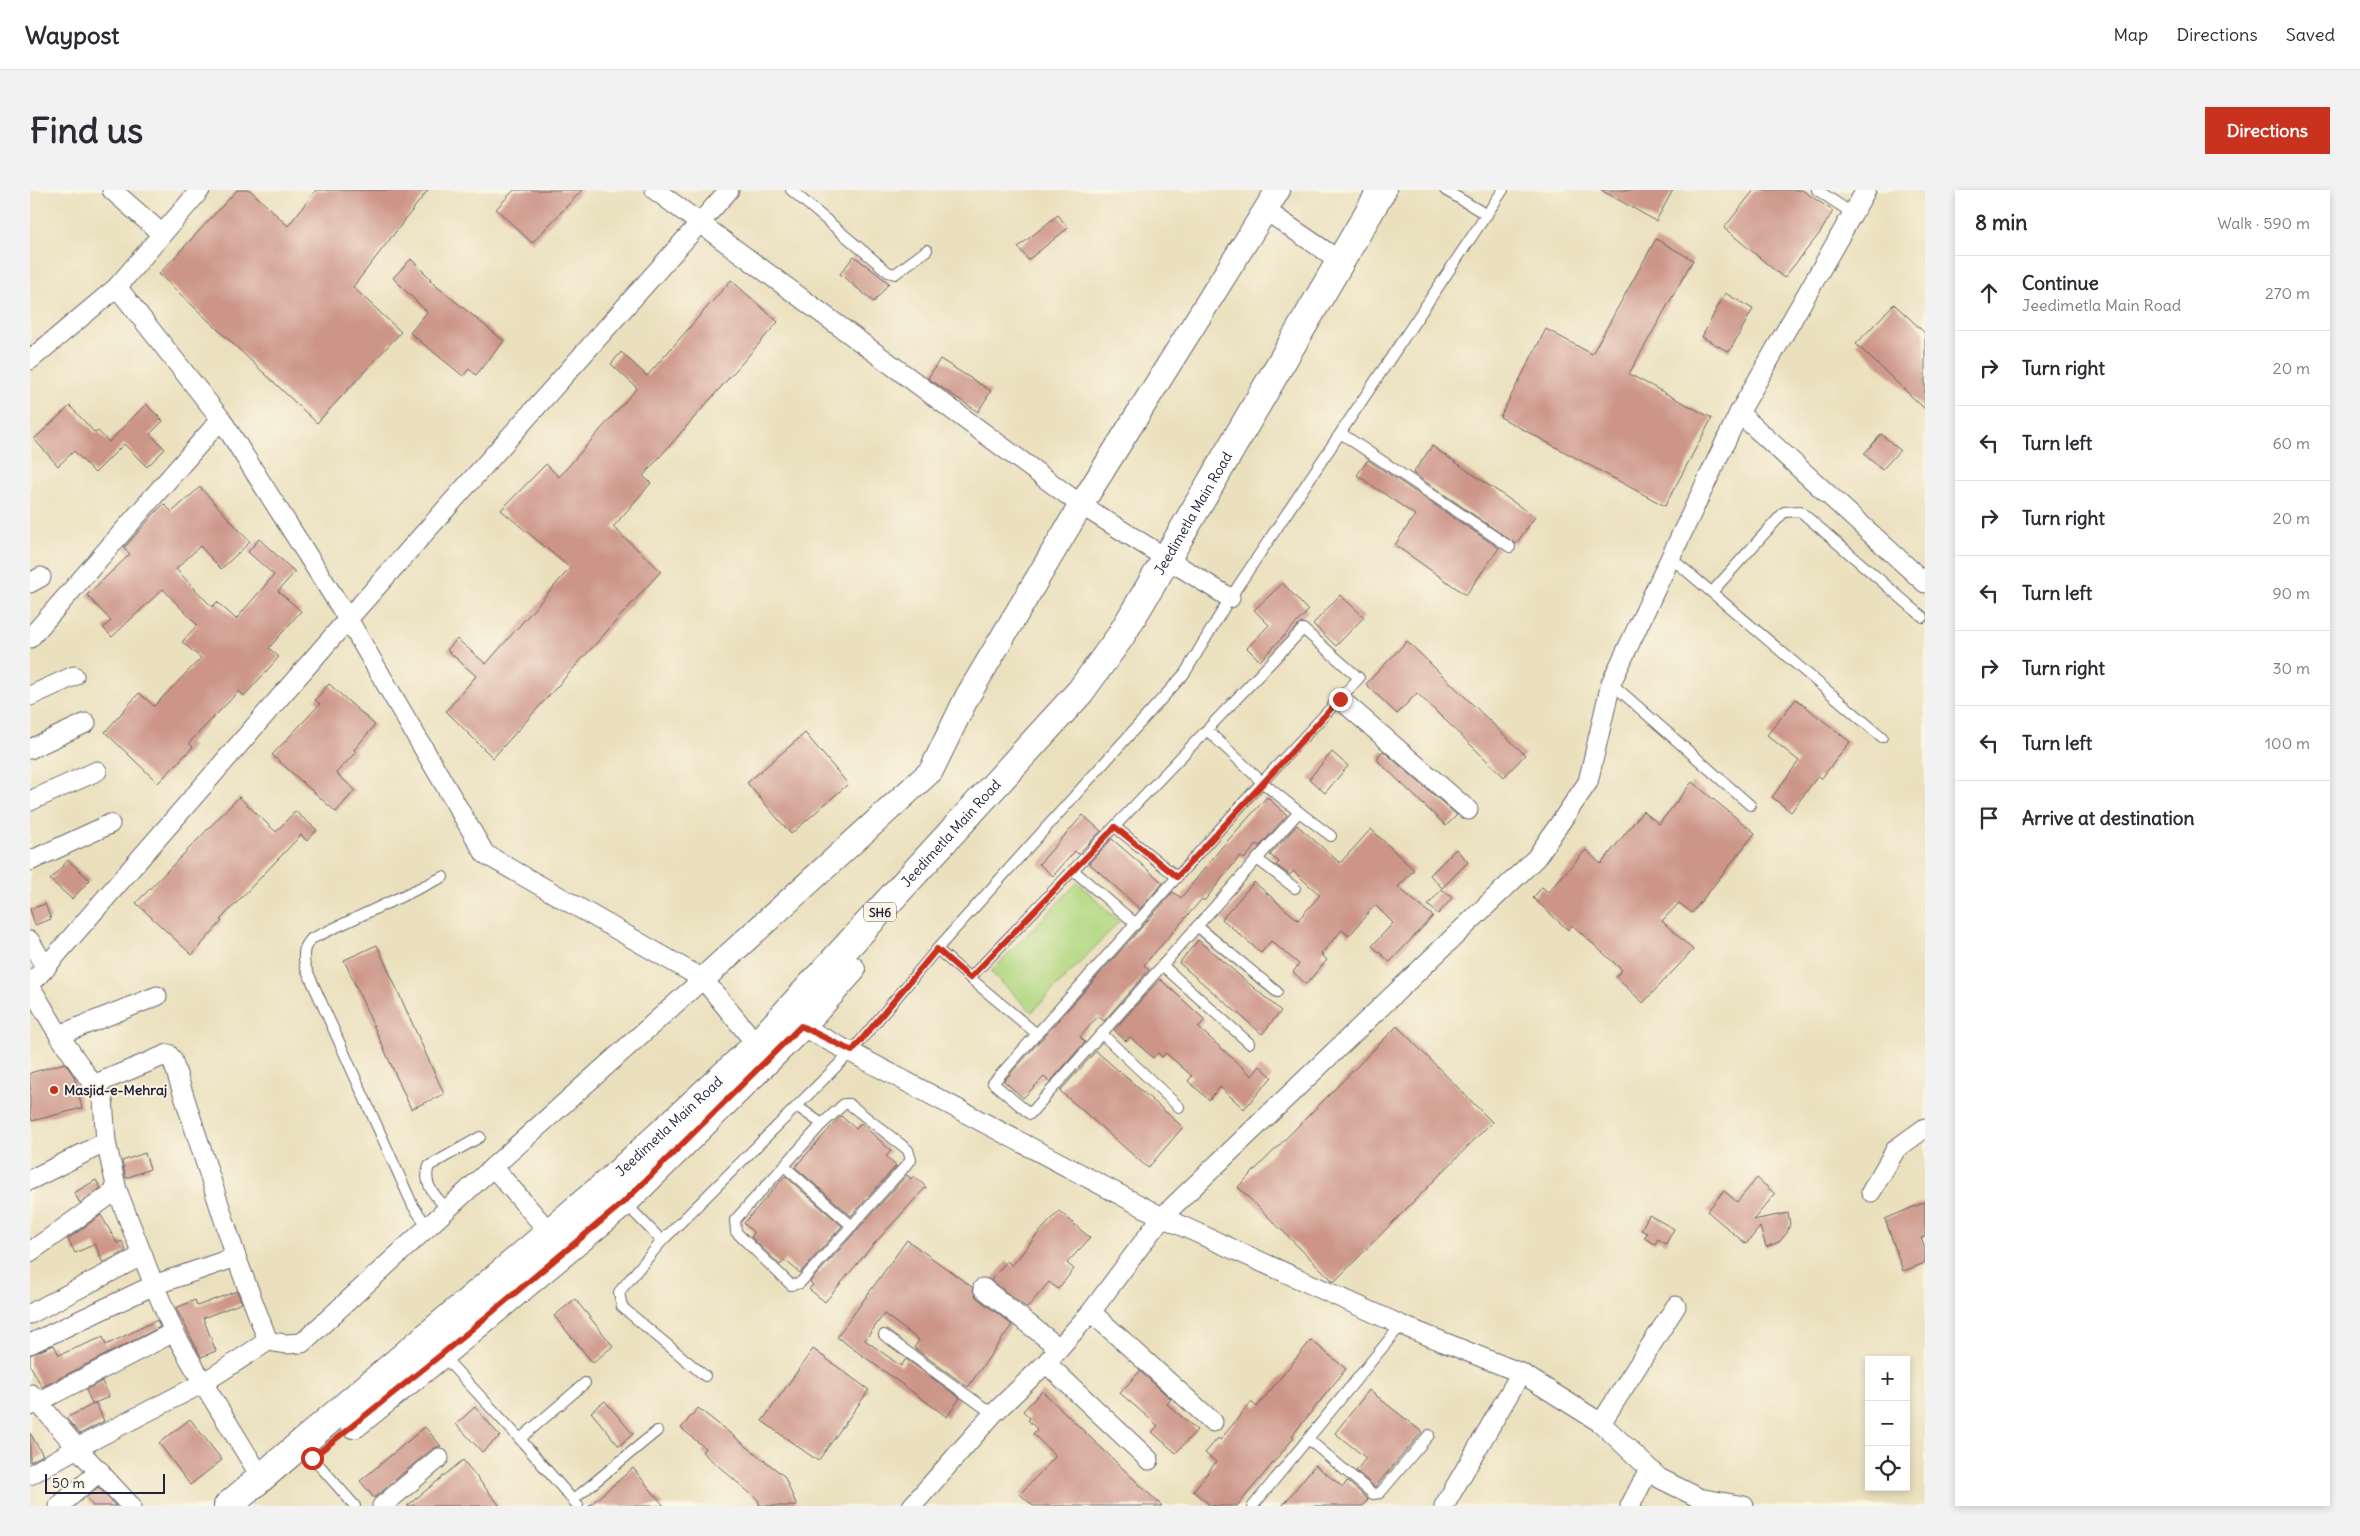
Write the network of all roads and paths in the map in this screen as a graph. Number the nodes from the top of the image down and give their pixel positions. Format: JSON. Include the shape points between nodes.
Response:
{"nodes":[{"id":1,"x":112,"y":190,"type":"edge"},
{"id":2,"x":200,"y":190,"type":"edge"},
{"id":3,"x":655,"y":190,"type":"edge"},
{"id":4,"x":729,"y":190,"type":"edge"},
{"id":5,"x":791,"y":190,"type":"edge"},
{"id":6,"x":1278,"y":190,"type":"edge"},
{"id":7,"x":1382,"y":190,"type":"edge"},
{"id":8,"x":1401,"y":190,"type":"edge"},
{"id":9,"x":1445,"y":190,"type":"edge"},
{"id":10,"x":1504,"y":190,"type":"edge"},
{"id":11,"x":1817,"y":190,"type":"edge"},
{"id":12,"x":1866,"y":190,"type":"edge"},
{"id":13,"x":1265,"y":210,"type":"junction"},
{"id":14,"x":1852,"y":214,"type":"junction"},
{"id":15,"x":1487,"y":215,"type":"junction"},
{"id":16,"x":700,"y":224,"type":"junction"},
{"id":17,"x":162,"y":234,"type":"junction"},
{"id":18,"x":927,"y":250,"type":"dead end"},
{"id":19,"x":1340,"y":261,"type":"junction"},
{"id":20,"x":116,"y":287,"type":"junction"},
{"id":21,"x":30,"y":360,"type":"edge"},
{"id":22,"x":1739,"y":413,"type":"junction"},
{"id":23,"x":220,"y":419,"type":"junction"},
{"id":24,"x":1342,"y":434,"type":"junction"},
{"id":25,"x":1081,"y":505,"type":"junction"},
{"id":26,"x":1510,"y":547,"type":"dead end"},
{"id":27,"x":1670,"y":557,"type":"junction"},
{"id":28,"x":1175,"y":563,"type":"junction"},
{"id":29,"x":1925,"y":583,"type":"edge"},
{"id":30,"x":1712,"y":592,"type":"junction"},
{"id":31,"x":1230,"y":598,"type":"junction"},
{"id":32,"x":1923,"y":617,"type":"dead end"},
{"id":33,"x":348,"y":619,"type":"junction"},
{"id":34,"x":30,"y":638,"type":"edge"},
{"id":35,"x":74,"y":676,"type":"dead end"},
{"id":36,"x":1610,"y":683,"type":"junction"},
{"id":37,"x":30,"y":696,"type":"edge"},
{"id":38,"x":1340,"y":699,"type":"junction"},
{"id":39,"x":86,"y":723,"type":"dead end"},
{"id":40,"x":1207,"y":730,"type":"junction"},
{"id":41,"x":1882,"y":737,"type":"dead end"},
{"id":42,"x":30,"y":749,"type":"edge"},
{"id":43,"x":97,"y":772,"type":"dead end"},
{"id":44,"x":1262,"y":782,"type":"junction"},
{"id":45,"x":30,"y":801,"type":"edge"},
{"id":46,"x":1750,"y":805,"type":"dead end"},
{"id":47,"x":1468,"y":810,"type":"dead end"},
{"id":48,"x":1299,"y":812,"type":"junction"},
{"id":49,"x":110,"y":824,"type":"dead end"},
{"id":50,"x":1115,"y":827,"type":"junction"},
{"id":51,"x":1331,"y":836,"type":"dead end"},
{"id":52,"x":1257,"y":859,"type":"junction"},
{"id":53,"x":30,"y":861,"type":"edge"},
{"id":54,"x":1073,"y":870,"type":"junction"},
{"id":55,"x":443,"y":877,"type":"dead end"},
{"id":56,"x":1177,"y":877,"type":"junction"},
{"id":57,"x":1295,"y":888,"type":"dead end"},
{"id":58,"x":1136,"y":924,"type":"junction"},
{"id":59,"x":1197,"y":926,"type":"junction"},
{"id":60,"x":30,"y":941,"type":"edge"},
{"id":61,"x":937,"y":949,"type":"junction"},
{"id":62,"x":1162,"y":965,"type":"junction"},
{"id":63,"x":46,"y":968,"type":"junction"},
{"id":64,"x":970,"y":978,"type":"junction"},
{"id":65,"x":703,"y":979,"type":"junction"},
{"id":66,"x":30,"y":986,"type":"edge"},
{"id":67,"x":1277,"y":992,"type":"dead end"},
{"id":68,"x":157,"y":996,"type":"dead end"},
{"id":69,"x":801,"y":1026,"type":"junction"},
{"id":70,"x":1037,"y":1034,"type":"junction"},
{"id":71,"x":1102,"y":1034,"type":"junction"},
{"id":72,"x":59,"y":1035,"type":"junction"},
{"id":73,"x":1249,"y":1043,"type":"dead end"},
{"id":74,"x":757,"y":1045,"type":"junction"},
{"id":75,"x":852,"y":1051,"type":"junction"},
{"id":76,"x":93,"y":1085,"type":"junction"},
{"id":77,"x":798,"y":1107,"type":"junction"},
{"id":78,"x":1179,"y":1108,"type":"dead end"},
{"id":79,"x":822,"y":1124,"type":"junction"},
{"id":80,"x":1925,"y":1128,"type":"edge"},
{"id":81,"x":480,"y":1137,"type":"dead end"},
{"id":82,"x":106,"y":1142,"type":"junction"},
{"id":83,"x":784,"y":1166,"type":"junction"},
{"id":84,"x":493,"y":1167,"type":"junction"},
{"id":85,"x":30,"y":1180,"type":"edge"},
{"id":86,"x":117,"y":1190,"type":"junction"},
{"id":87,"x":1871,"y":1192,"type":"dead end"},
{"id":88,"x":624,"y":1202,"type":"junction"},
{"id":89,"x":447,"y":1209,"type":"junction"},
{"id":90,"x":1162,"y":1217,"type":"junction"},
{"id":91,"x":852,"y":1226,"type":"junction"},
{"id":92,"x":428,"y":1227,"type":"junction"},
{"id":93,"x":550,"y":1233,"type":"junction"},
{"id":94,"x":662,"y":1241,"type":"junction"},
{"id":95,"x":30,"y":1252,"type":"edge"},
{"id":96,"x":143,"y":1254,"type":"junction"},
{"id":97,"x":236,"y":1257,"type":"junction"},
{"id":98,"x":154,"y":1285,"type":"junction"},
{"id":99,"x":983,"y":1288,"type":"dead end"},
{"id":100,"x":1676,"y":1306,"type":"dead end"},
{"id":101,"x":1091,"y":1312,"type":"junction"},
{"id":102,"x":30,"y":1314,"type":"edge"},
{"id":103,"x":1401,"y":1325,"type":"junction"},
{"id":104,"x":174,"y":1332,"type":"junction"},
{"id":105,"x":884,"y":1335,"type":"dead end"},
{"id":106,"x":268,"y":1341,"type":"junction"},
{"id":107,"x":30,"y":1344,"type":"edge"},
{"id":108,"x":1059,"y":1348,"type":"junction"},
{"id":109,"x":442,"y":1354,"type":"junction"},
{"id":110,"x":1046,"y":1363,"type":"junction"},
{"id":111,"x":1521,"y":1373,"type":"junction"},
{"id":112,"x":705,"y":1376,"type":"dead end"},
{"id":113,"x":203,"y":1383,"type":"junction"},
{"id":114,"x":585,"y":1383,"type":"dead end"},
{"id":115,"x":32,"y":1400,"type":"edge"},
{"id":116,"x":993,"y":1414,"type":"junction"},
{"id":117,"x":1213,"y":1422,"type":"dead end"},
{"id":118,"x":1601,"y":1423,"type":"junction"},
{"id":119,"x":657,"y":1430,"type":"dead end"},
{"id":120,"x":1429,"y":1435,"type":"dead end"},
{"id":121,"x":520,"y":1439,"type":"junction"},
{"id":122,"x":1308,"y":1439,"type":"junction"},
{"id":123,"x":77,"y":1448,"type":"junction"},
{"id":124,"x":312,"y":1458,"type":"junction"},
{"id":125,"x":439,"y":1458,"type":"dead end"},
{"id":126,"x":1149,"y":1460,"type":"dead end"},
{"id":127,"x":1649,"y":1469,"type":"junction"},
{"id":128,"x":100,"y":1471,"type":"junction"},
{"id":129,"x":30,"y":1475,"type":"edge"},
{"id":130,"x":262,"y":1479,"type":"junction"},
{"id":131,"x":1702,"y":1502,"type":"edge"},
{"id":132,"x":575,"y":1503,"type":"edge"},
{"id":133,"x":59,"y":1506,"type":"edge"},
{"id":134,"x":132,"y":1506,"type":"edge"},
{"id":135,"x":228,"y":1506,"type":"edge"},
{"id":136,"x":255,"y":1506,"type":"edge"},
{"id":137,"x":355,"y":1506,"type":"edge"},
{"id":138,"x":382,"y":1506,"type":"edge"},
{"id":139,"x":912,"y":1506,"type":"edge"},
{"id":140,"x":1253,"y":1506,"type":"edge"},
{"id":141,"x":1444,"y":1506,"type":"edge"},
{"id":142,"x":1630,"y":1506,"type":"edge"},
{"id":143,"x":1744,"y":1506,"type":"edge"}],
"edges":[{"from":1,"to":17,"type":"street"},
{"from":2,"to":17,"type":"street"},
{"from":3,"to":16,"type":"street"},
{"from":4,"to":16,"type":"street"},
{"from":5,"to":18,"type":"lane","via":[[888,272],[895,274]]},
{"from":6,"to":13,"type":"street"},
{"from":7,"to":19,"type":"main road","name":"Jeedimetla Main Road","number":"SH6"},
{"from":8,"to":28,"type":"main road","name":"Jeedimetla Main Road","number":"SH6"},
{"from":9,"to":15,"type":"lane"},
{"from":10,"to":15,"type":"lane"},
{"from":11,"to":14,"type":"lane"},
{"from":12,"to":14,"type":"street"},
{"from":13,"to":19,"type":"street"},
{"from":13,"to":25,"type":"street"},
{"from":14,"to":22,"type":"street"},
{"from":15,"to":24,"type":"lane"},
{"from":16,"to":25,"type":"street"},
{"from":16,"to":33,"type":"street"},
{"from":17,"to":20,"type":"street"},
{"from":19,"to":28,"type":"main road","name":"Jeedimetla Main Road","number":"SH6"},
{"from":20,"to":21,"type":"street"},
{"from":20,"to":23,"type":"street"},
{"from":22,"to":27,"type":"street"},
{"from":22,"to":29,"type":"street"},
{"from":23,"to":33,"type":"street"},
{"from":23,"to":34,"type":"street"},
{"from":24,"to":26,"type":"lane"},
{"from":24,"to":31,"type":"lane"},
{"from":25,"to":28,"type":"street"},
{"from":25,"to":65,"type":"street","via":[[967,697],[931,772]]},
{"from":27,"to":30,"type":"lane"},
{"from":27,"to":36,"type":"street"},
{"from":28,"to":31,"type":"street"},
{"from":28,"to":69,"type":"main road","name":"Jeedimetla Main Road","number":"SH6","via":[[1133,646],[1103,687]]},
{"from":28,"to":74,"type":"main road","name":"Jeedimetla Main Road","number":"SH6","via":[[1080,692]]},
{"from":30,"to":32,"type":"lane","via":[[1784,512],[1800,511]]},
{"from":30,"to":41,"type":"lane"},
{"from":31,"to":61,"type":"lane","via":[[1185,673]]},
{"from":33,"to":63,"type":"street"},
{"from":33,"to":65,"type":"street","via":[[485,854]]},
{"from":35,"to":37,"type":"street"},
{"from":36,"to":46,"type":"lane"},
{"from":36,"to":90,"type":"street","via":[[1588,782],[1536,858]]},
{"from":38,"to":40,"type":"lane","via":[[1359,678],[1303,629]]},
{"from":38,"to":44,"type":"lane"},
{"from":38,"to":47,"type":"street"},
{"from":39,"to":42,"type":"street"},
{"from":40,"to":44,"type":"lane"},
{"from":40,"to":50,"type":"lane"},
{"from":43,"to":45,"type":"street"},
{"from":44,"to":48,"type":"lane"},
{"from":44,"to":56,"type":"lane"},
{"from":48,"to":51,"type":"lane"},
{"from":48,"to":52,"type":"lane"},
{"from":49,"to":53,"type":"street"},
{"from":50,"to":54,"type":"lane"},
{"from":50,"to":56,"type":"lane"},
{"from":52,"to":57,"type":"lane"},
{"from":52,"to":59,"type":"lane"},
{"from":54,"to":58,"type":"lane"},
{"from":54,"to":64,"type":"lane"},
{"from":55,"to":92,"type":"lane","via":[[311,939],[305,946],[304,956],[305,966],[413,1206]]},
{"from":56,"to":58,"type":"lane"},
{"from":58,"to":70,"type":"lane"},
{"from":59,"to":62,"type":"lane"},
{"from":59,"to":67,"type":"lane"},
{"from":60,"to":63,"type":"street"},
{"from":61,"to":64,"type":"lane"},
{"from":61,"to":75,"type":"lane"},
{"from":62,"to":71,"type":"lane"},
{"from":62,"to":73,"type":"lane"},
{"from":63,"to":66,"type":"street"},
{"from":64,"to":70,"type":"lane"},
{"from":65,"to":74,"type":"street"},
{"from":65,"to":84,"type":"street"},
{"from":66,"to":72,"type":"street"},
{"from":68,"to":72,"type":"street"},
{"from":69,"to":75,"type":"street"},
{"from":69,"to":88,"type":"main road","name":"Jeedimetla Main Road","number":"SH6"},
{"from":70,"to":71,"type":"lane","via":[[993,1083],[1030,1114]]},
{"from":71,"to":78,"type":"lane"},
{"from":72,"to":76,"type":"street"},
{"from":74,"to":93,"type":"main road","name":"Jeedimetla Main Road","number":"SH6"},
{"from":75,"to":77,"type":"lane"},
{"from":75,"to":90,"type":"street"},
{"from":76,"to":82,"type":"street","via":[[103,1099]]},
{"from":76,"to":97,"type":"street","via":[[168,1054]]},
{"from":77,"to":79,"type":"lane"},
{"from":77,"to":94,"type":"lane"},
{"from":79,"to":83,"type":"lane"},
{"from":79,"to":91,"type":"lane","via":[[840,1105],[849,1104],[908,1150],[911,1157]]},
{"from":80,"to":87,"type":"street","via":[[1896,1148]]},
{"from":81,"to":89,"type":"lane","via":[[429,1166],[427,1182],[430,1190]]},
{"from":82,"to":85,"type":"street"},
{"from":82,"to":86,"type":"street"},
{"from":83,"to":91,"type":"lane"},
{"from":83,"to":91,"type":"lane","via":[[735,1220],[735,1226],[736,1232],[791,1285],[800,1283]]},
{"from":84,"to":89,"type":"street"},
{"from":84,"to":93,"type":"street"},
{"from":86,"to":95,"type":"street"},
{"from":86,"to":96,"type":"street"},
{"from":88,"to":94,"type":"lane"},
{"from":88,"to":109,"type":"main road","name":"Jeedimetla Main Road","number":"SH6"},
{"from":89,"to":92,"type":"street"},
{"from":90,"to":101,"type":"street"},
{"from":90,"to":103,"type":"street"},
{"from":92,"to":106,"type":"street","via":[[302,1343]]},
{"from":93,"to":130,"type":"main road","name":"Jeedimetla Main Road","number":"SH6"},
{"from":94,"to":112,"type":"lane","via":[[619,1292],[619,1298],[622,1307]]},
{"from":96,"to":98,"type":"street"},
{"from":96,"to":102,"type":"street"},
{"from":97,"to":98,"type":"street"},
{"from":97,"to":106,"type":"street"},
{"from":98,"to":104,"type":"street"},
{"from":98,"to":107,"type":"street"},
{"from":99,"to":108,"type":"street"},
{"from":100,"to":118,"type":"street"},
{"from":101,"to":108,"type":"street"},
{"from":101,"to":117,"type":"street"},
{"from":103,"to":111,"type":"street"},
{"from":103,"to":122,"type":"lane"},
{"from":104,"to":113,"type":"street"},
{"from":104,"to":115,"type":"street"},
{"from":105,"to":116,"type":"lane"},
{"from":106,"to":113,"type":"street"},
{"from":108,"to":110,"type":"street"},
{"from":109,"to":121,"type":"lane"},
{"from":109,"to":124,"type":"main road","name":"Jeedimetla Main Road","number":"SH6"},
{"from":110,"to":116,"type":"street"},
{"from":110,"to":126,"type":"street"},
{"from":111,"to":118,"type":"street"},
{"from":111,"to":141,"type":"street"},
{"from":113,"to":123,"type":"street"},
{"from":113,"to":130,"type":"street"},
{"from":114,"to":121,"type":"lane"},
{"from":115,"to":123,"type":"street"},
{"from":116,"to":139,"type":"street"},
{"from":118,"to":127,"type":"street"},
{"from":119,"to":132,"type":"lane"},
{"from":120,"to":122,"type":"lane","via":[[1380,1493],[1373,1494]]},
{"from":121,"to":132,"type":"lane"},
{"from":122,"to":140,"type":"lane"},
{"from":123,"to":128,"type":"street"},
{"from":123,"to":129,"type":"street"},
{"from":124,"to":136,"type":"main road","name":"Jeedimetla Main Road","number":"SH6"},
{"from":124,"to":137,"type":"lane"},
{"from":125,"to":138,"type":"street"},
{"from":127,"to":131,"type":"street"},
{"from":127,"to":142,"type":"street"},
{"from":128,"to":133,"type":"street"},
{"from":128,"to":134,"type":"street"},
{"from":130,"to":135,"type":"main road","name":"Jeedimetla Main Road","number":"SH6"},
{"from":131,"to":143,"type":"street"}]}
